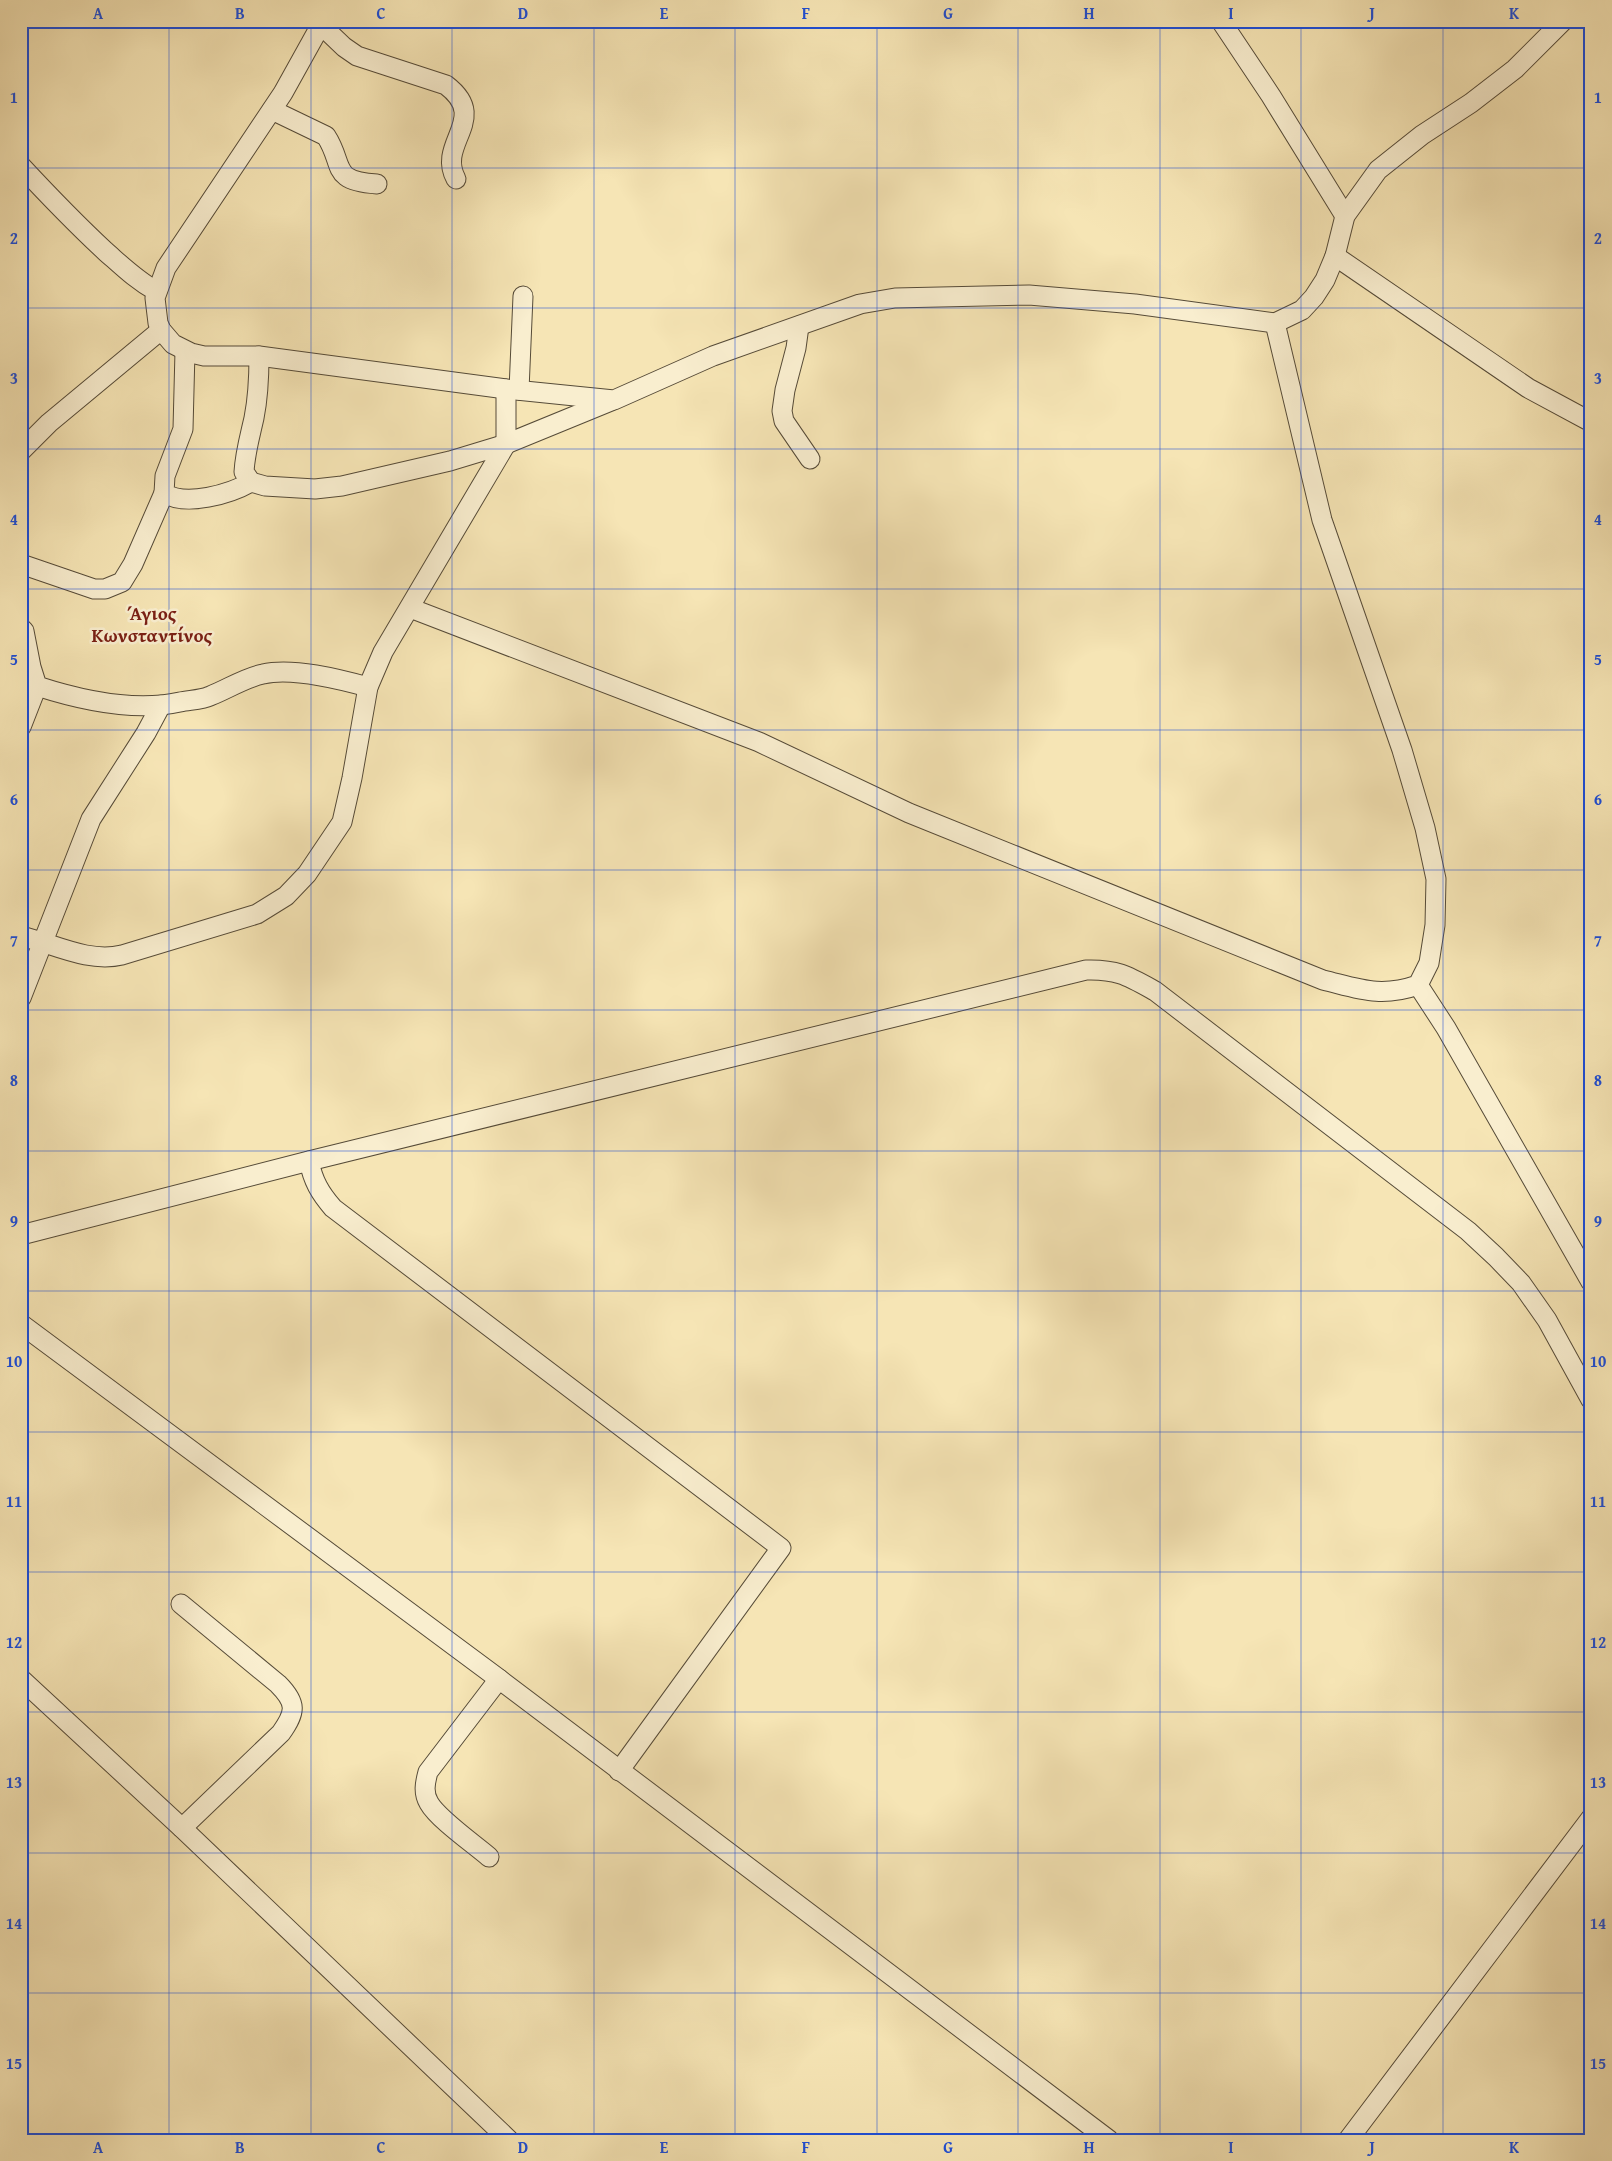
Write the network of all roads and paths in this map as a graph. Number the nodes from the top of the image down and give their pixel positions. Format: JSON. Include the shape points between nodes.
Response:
{"nodes":[{"id":1,"x":1221,"y":21,"type":"edge"},
{"id":2,"x":1563,"y":21,"type":"edge"},
{"id":3,"x":322,"y":23,"type":"edge"},
{"id":4,"x":272,"y":110,"type":"junction"},
{"id":5,"x":21,"y":166,"type":"edge"},
{"id":6,"x":456,"y":179,"type":"dead end"},
{"id":7,"x":377,"y":184,"type":"dead end"},
{"id":8,"x":1345,"y":216,"type":"junction"},
{"id":9,"x":1334,"y":256,"type":"junction"},
{"id":10,"x":156,"y":291,"type":"junction"},
{"id":11,"x":523,"y":296,"type":"dead end"},
{"id":12,"x":1275,"y":323,"type":"junction"},
{"id":13,"x":799,"y":326,"type":"junction"},
{"id":14,"x":161,"y":330,"type":"junction"},
{"id":15,"x":185,"y":351,"type":"junction"},
{"id":16,"x":259,"y":356,"type":"junction"},
{"id":17,"x":513,"y":390,"type":"junction"},
{"id":18,"x":614,"y":400,"type":"junction"},
{"id":19,"x":1591,"y":422,"type":"edge"},
{"id":20,"x":506,"y":444,"type":"junction"},
{"id":21,"x":21,"y":451,"type":"edge"},
{"id":22,"x":810,"y":460,"type":"dead end"},
{"id":23,"x":251,"y":482,"type":"junction"},
{"id":24,"x":164,"y":493,"type":"junction"},
{"id":25,"x":21,"y":564,"type":"edge"},
{"id":26,"x":410,"y":608,"type":"junction"},
{"id":27,"x":21,"y":628,"type":"edge"},
{"id":28,"x":37,"y":686,"type":"junction"},
{"id":29,"x":368,"y":687,"type":"junction"},
{"id":30,"x":161,"y":704,"type":"junction"},
{"id":31,"x":21,"y":727,"type":"edge"},
{"id":32,"x":21,"y":936,"type":"edge"},
{"id":33,"x":43,"y":942,"type":"junction"},
{"id":34,"x":1418,"y":985,"type":"junction"},
{"id":35,"x":21,"y":998,"type":"edge"},
{"id":36,"x":310,"y":1161,"type":"junction"},
{"id":37,"x":21,"y":1235,"type":"edge"},
{"id":38,"x":1591,"y":1282,"type":"edge"},
{"id":39,"x":21,"y":1324,"type":"edge"},
{"id":40,"x":1591,"y":1400,"type":"edge"},
{"id":41,"x":181,"y":1604,"type":"dead end"},
{"id":42,"x":21,"y":1679,"type":"edge"},
{"id":43,"x":499,"y":1679,"type":"junction"},
{"id":44,"x":619,"y":1771,"type":"junction"},
{"id":45,"x":1591,"y":1818,"type":"edge"},
{"id":46,"x":182,"y":1828,"type":"junction"},
{"id":47,"x":489,"y":1857,"type":"dead end"},
{"id":48,"x":509,"y":2140,"type":"edge"},
{"id":49,"x":1109,"y":2140,"type":"edge"},
{"id":50,"x":1348,"y":2140,"type":"edge"}],
"edges":[{"from":1,"to":8,"type":"street"},
{"from":2,"to":8,"type":"street","via":[[1514,69],[1378,170]]},
{"from":3,"to":4,"type":"street"},
{"from":3,"to":6,"type":"street","via":[[344,48],[358,56],[446,85],[454,92],[464,108],[465,118],[452,157],[452,172]]},
{"from":4,"to":7,"type":"street","via":[[326,136],[338,168],[348,178]]},
{"from":4,"to":10,"type":"street","via":[[166,268]]},
{"from":5,"to":10,"type":"street","via":[[74,223],[135,277]]},
{"from":8,"to":9,"type":"street"},
{"from":9,"to":12,"type":"street","via":[[1314,297],[1302,310]]},
{"from":9,"to":19,"type":"street","via":[[1520,382]]},
{"from":10,"to":14,"type":"street","via":[[156,314]]},
{"from":11,"to":17,"type":"street"},
{"from":12,"to":13,"type":"street","via":[[1135,304],[1029,295],[882,299]]},
{"from":12,"to":34,"type":"street","via":[[1322,520],[1402,750],[1425,828],[1436,879],[1436,924],[1429,963]]},
{"from":13,"to":18,"type":"street","via":[[713,356]]},
{"from":13,"to":22,"type":"street","via":[[782,411],[784,421]]},
{"from":14,"to":15,"type":"street","via":[[172,344]]},
{"from":14,"to":21,"type":"street","via":[[49,423]]},
{"from":15,"to":16,"type":"street","via":[[204,356]]},
{"from":15,"to":24,"type":"street","via":[[183,429],[165,476]]},
{"from":16,"to":17,"type":"street"},
{"from":16,"to":23,"type":"street","via":[[260,378],[245,455],[244,472]]},
{"from":17,"to":18,"type":"street"},
{"from":17,"to":20,"type":"street"},
{"from":18,"to":20,"type":"street"},
{"from":20,"to":23,"type":"street","via":[[450,461],[342,486],[307,488]]},
{"from":20,"to":26,"type":"street"},
{"from":23,"to":24,"type":"street","via":[[219,495],[180,499]]},
{"from":24,"to":25,"type":"street","via":[[133,564],[122,582],[113,587],[94,589]]},
{"from":26,"to":29,"type":"street","via":[[383,652]]},
{"from":26,"to":34,"type":"street","via":[[745,736],[909,813],[1323,980],[1371,992],[1398,992]]},
{"from":27,"to":28,"type":"street"},
{"from":28,"to":30,"type":"street","via":[[91,701]]},
{"from":28,"to":31,"type":"street"},
{"from":29,"to":30,"type":"street","via":[[337,678],[264,673],[208,698]]},
{"from":29,"to":33,"type":"street","via":[[342,822],[307,874],[286,896],[257,914],[108,958]]},
{"from":30,"to":33,"type":"street","via":[[91,819]]},
{"from":32,"to":33,"type":"street"},
{"from":33,"to":35,"type":"street"},
{"from":34,"to":38,"type":"street","via":[[1446,1028]]},
{"from":36,"to":37,"type":"street"},
{"from":36,"to":40,"type":"street","via":[[1086,970],[1107,970],[1155,991],[1468,1231],[1521,1284],[1547,1320]]},
{"from":36,"to":44,"type":"street","via":[[313,1180],[333,1208],[781,1548]]},
{"from":39,"to":43,"type":"street"},
{"from":41,"to":46,"type":"street","via":[[278,1684],[289,1694],[294,1705],[291,1720],[281,1733]]},
{"from":42,"to":46,"type":"street"},
{"from":43,"to":44,"type":"street"},
{"from":43,"to":47,"type":"street","via":[[428,1772],[424,1786],[428,1802],[436,1812]]},
{"from":44,"to":49,"type":"street"},
{"from":45,"to":50,"type":"street"},
{"from":46,"to":48,"type":"street"}]}
